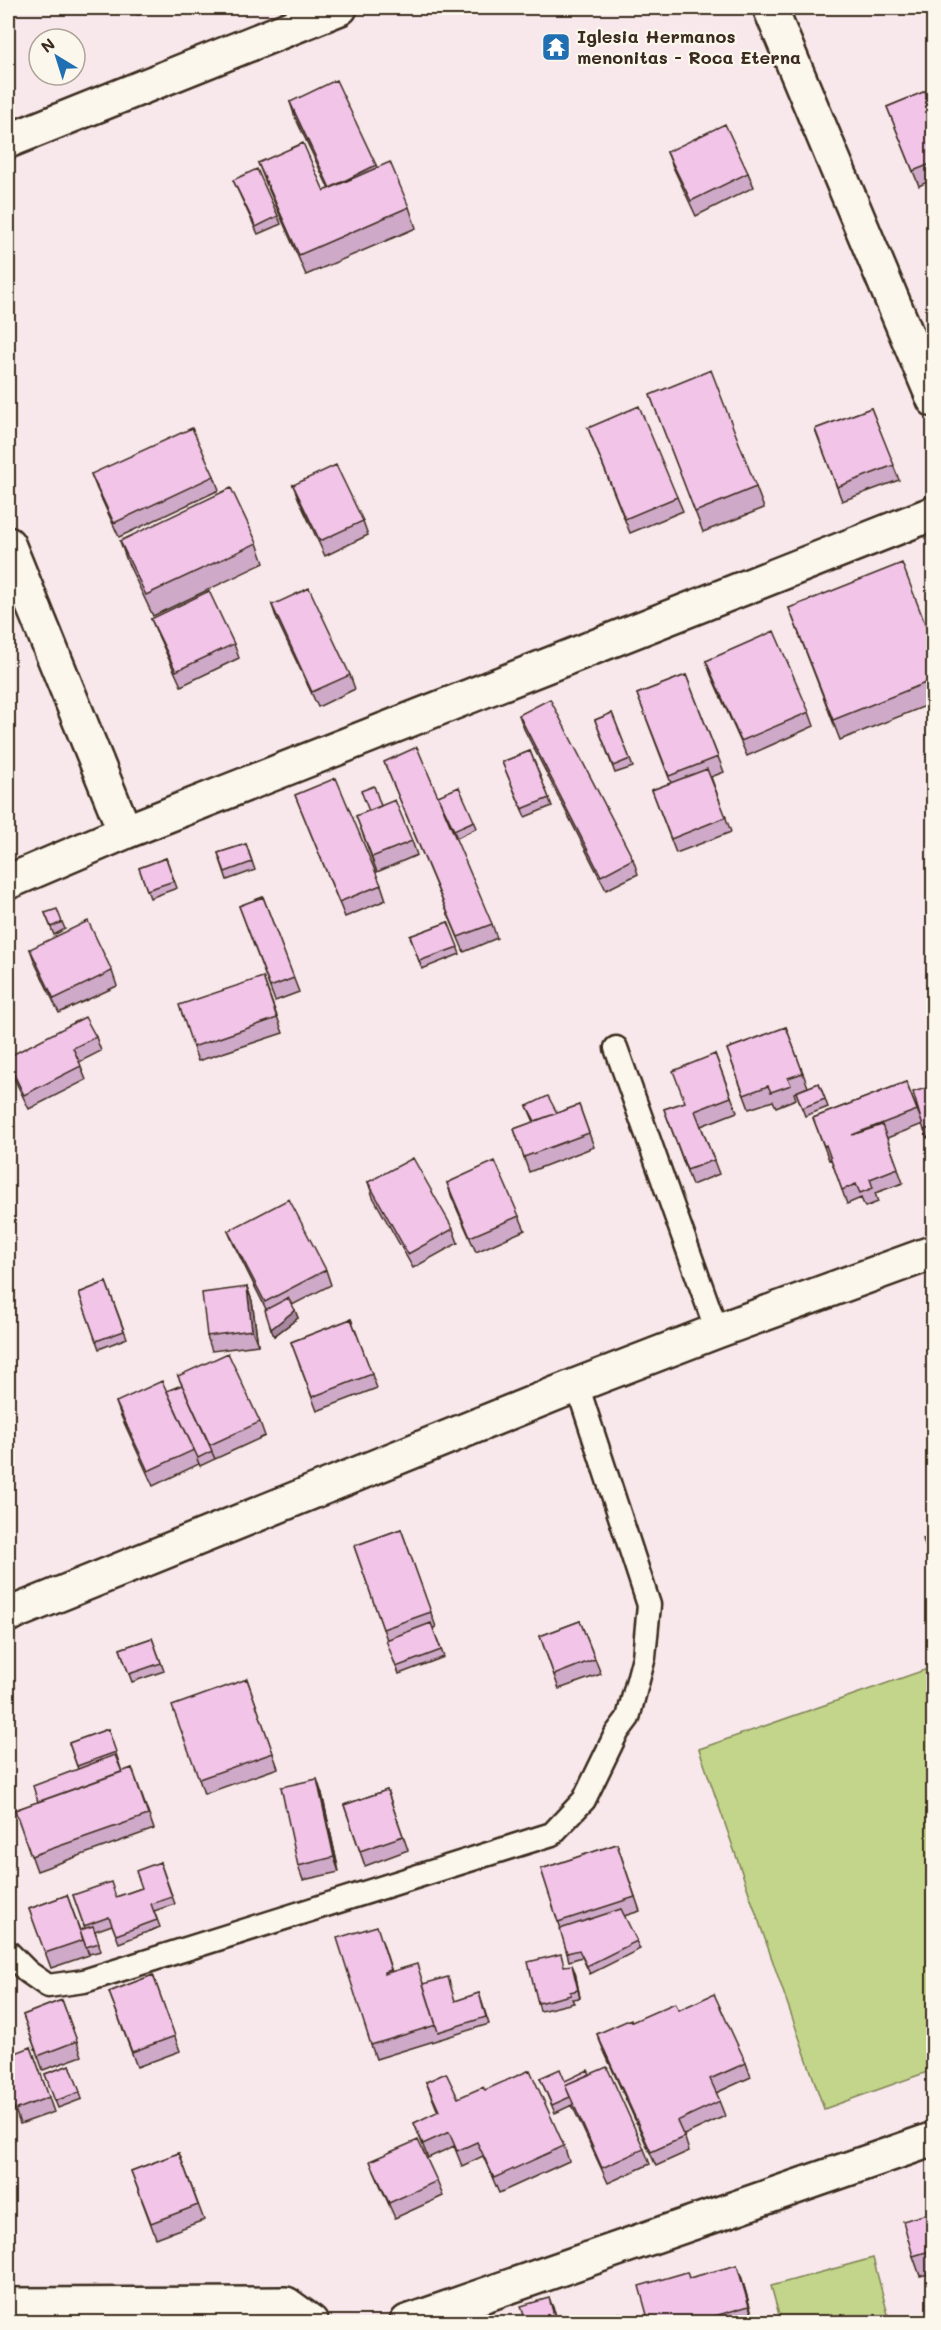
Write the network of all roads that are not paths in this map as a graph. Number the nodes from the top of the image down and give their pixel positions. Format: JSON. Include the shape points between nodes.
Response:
{"nodes":[{"id":1,"x":340,"y":8,"type":"edge"},
{"id":2,"x":770,"y":8,"type":"edge"},
{"id":3,"x":8,"y":141,"type":"edge"},
{"id":4,"x":933,"y":399,"type":"edge"},
{"id":5,"x":933,"y":513,"type":"edge"},
{"id":6,"x":8,"y":544,"type":"edge"},
{"id":7,"x":125,"y":832,"type":"junction"},
{"id":8,"x":8,"y":882,"type":"edge"},
{"id":9,"x":616,"y":1048,"type":"dead end"},
{"id":10,"x":933,"y":1252,"type":"edge"},
{"id":11,"x":717,"y":1330,"type":"junction"},
{"id":12,"x":577,"y":1385,"type":"junction"},
{"id":13,"x":8,"y":1615,"type":"edge"},
{"id":14,"x":8,"y":1952,"type":"edge"},
{"id":15,"x":933,"y":2139,"type":"edge"},
{"id":16,"x":8,"y":2305,"type":"edge"},
{"id":17,"x":311,"y":2322,"type":"edge"},
{"id":18,"x":407,"y":2322,"type":"edge"}],
"edges":[{"from":1,"to":3,"type":"street"},
{"from":2,"to":4,"type":"street"},
{"from":5,"to":7,"type":"street"},
{"from":6,"to":7,"type":"street"},
{"from":7,"to":8,"type":"street"},
{"from":9,"to":11,"type":"lane"},
{"from":10,"to":11,"type":"street"},
{"from":11,"to":12,"type":"street"},
{"from":12,"to":13,"type":"street"},
{"from":12,"to":14,"type":"lane","via":[[649,1605],[644,1657],[628,1718],[616,1734],[584,1800],[552,1834],[84,1981],[48,1986]]},
{"from":15,"to":18,"type":"street"},
{"from":16,"to":17,"type":"street","via":[[286,2304]]}]}
